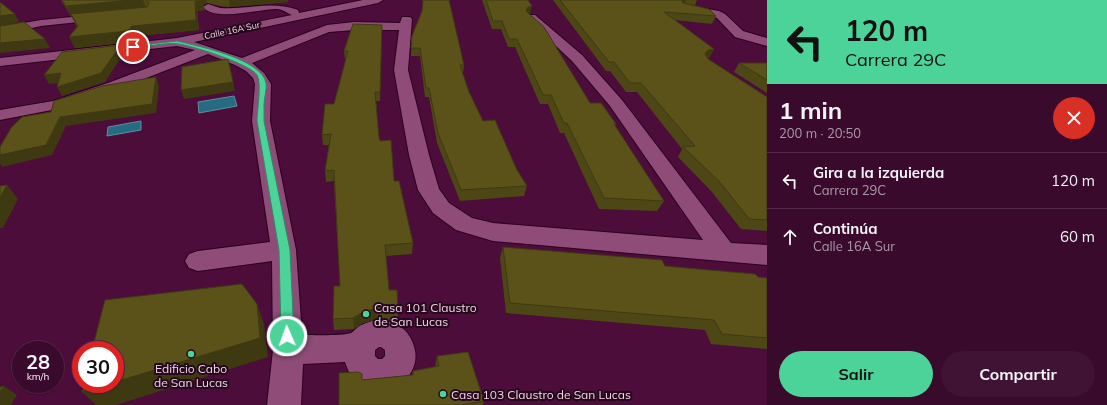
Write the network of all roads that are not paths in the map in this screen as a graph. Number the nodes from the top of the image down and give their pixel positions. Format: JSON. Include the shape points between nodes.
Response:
{"nodes":[{"id":1,"x":378,"y":0,"type":"edge"},
{"id":2,"x":208,"y":7,"type":"dead end"},
{"id":3,"x":685,"y":8,"type":"edge"},
{"id":4,"x":116,"y":16,"type":"edge"},
{"id":5,"x":299,"y":16,"type":"junction"},
{"id":6,"x":531,"y":17,"type":"edge"},
{"id":7,"x":0,"y":31,"type":"edge"},
{"id":8,"x":177,"y":42,"type":"junction"},
{"id":9,"x":767,"y":42,"type":"edge"},
{"id":10,"x":208,"y":50,"type":"junction"},
{"id":11,"x":0,"y":62,"type":"edge"},
{"id":12,"x":241,"y":63,"type":"junction"},
{"id":13,"x":0,"y":115,"type":"edge"},
{"id":14,"x":284,"y":250,"type":"junction"},
{"id":15,"x":724,"y":252,"type":"junction"},
{"id":16,"x":767,"y":256,"type":"edge"},
{"id":17,"x":198,"y":260,"type":"dead end"},
{"id":18,"x":361,"y":347,"type":"dead end"},
{"id":19,"x":288,"y":350,"type":"junction"},
{"id":20,"x":284,"y":405,"type":"edge"}],
"edges":[{"from":1,"to":5,"type":"street","name":"Calle 16A Sur"},
{"from":2,"to":5,"type":"street","via":[[222,11],[284,7]]},
{"from":3,"to":9,"type":"street","via":[[715,13],[739,34]]},
{"from":4,"to":7,"type":"street","via":[[42,23]]},
{"from":5,"to":8,"type":"street","name":"Calle 16A Sur"},
{"from":6,"to":15,"type":"street","via":[[577,58],[616,103]]},
{"from":8,"to":10,"type":"street"},
{"from":8,"to":11,"type":"street","name":"Calle 16A Sur"},
{"from":10,"to":12,"type":"street"},
{"from":10,"to":13,"type":"street","via":[[69,101]]},
{"from":12,"to":14,"type":"street","via":[[260,74],[263,84],[261,121]]},
{"from":12,"to":15,"type":"street","via":[[326,29],[406,23],[401,70],[429,190],[441,208],[464,224],[493,232]]},
{"from":14,"to":17,"type":"street"},
{"from":14,"to":19,"type":"street"},
{"from":15,"to":16,"type":"street"},
{"from":18,"to":19,"type":"street"},
{"from":19,"to":20,"type":"street"}]}
